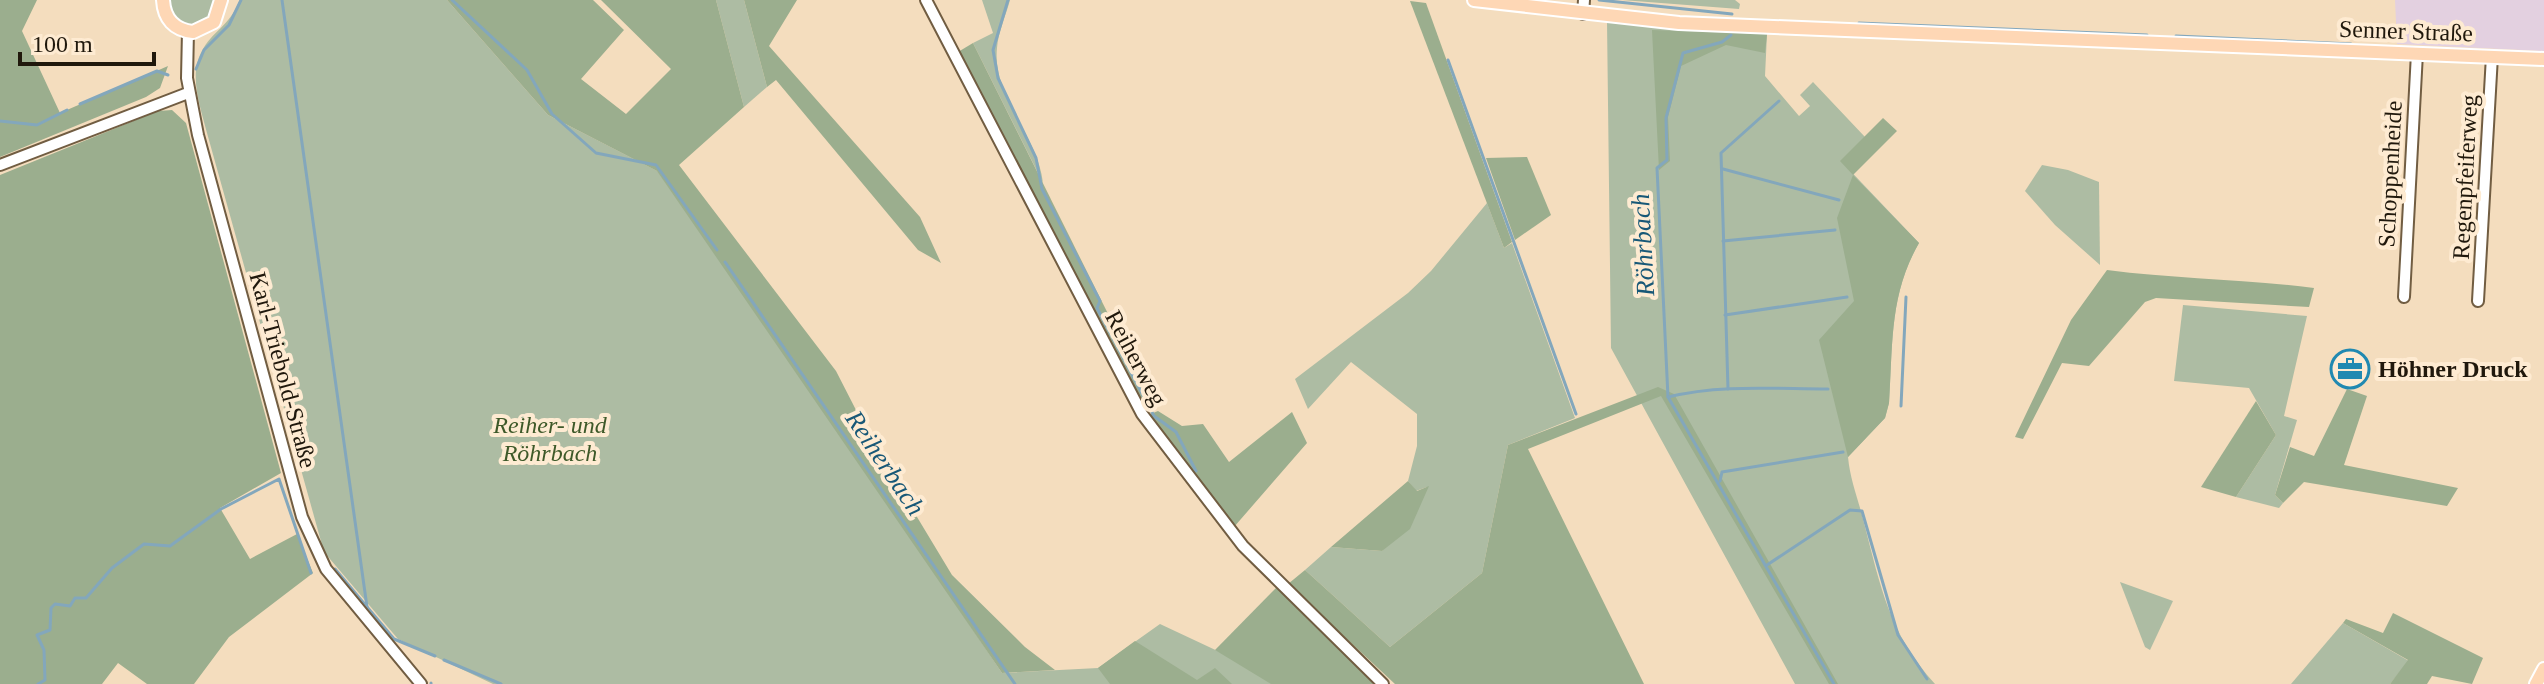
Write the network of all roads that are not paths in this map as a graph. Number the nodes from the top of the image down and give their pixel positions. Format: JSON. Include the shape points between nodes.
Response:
{"nodes":[{"id":1,"x":163,"y":0,"type":"edge"},
{"id":2,"x":221,"y":0,"type":"edge"},
{"id":3,"x":926,"y":0,"type":"edge"},
{"id":4,"x":1474,"y":0,"type":"edge"},
{"id":5,"x":1584,"y":0,"type":"edge"},
{"id":6,"x":1583,"y":14,"type":"junction"},
{"id":7,"x":188,"y":31,"type":"junction"},
{"id":8,"x":2417,"y":53,"type":"junction"},
{"id":9,"x":2492,"y":56,"type":"junction"},
{"id":10,"x":2544,"y":59,"type":"edge"},
{"id":11,"x":188,"y":93,"type":"junction"},
{"id":12,"x":0,"y":165,"type":"edge"},
{"id":13,"x":2404,"y":297,"type":"dead end"},
{"id":14,"x":2478,"y":301,"type":"dead end"},
{"id":15,"x":2544,"y":669,"type":"edge"},
{"id":16,"x":421,"y":684,"type":"edge"},
{"id":17,"x":1383,"y":684,"type":"edge"},
{"id":18,"x":2536,"y":684,"type":"edge"}],
"edges":[{"from":1,"to":7,"type":"main road","via":[[167,18]]},
{"from":2,"to":7,"type":"main road","via":[[214,22]]},
{"from":3,"to":17,"type":"street","name":"Reiherweg","via":[[1142,414],[1243,546]]},
{"from":4,"to":6,"type":"main road","name":"Senner Straße"},
{"from":5,"to":6,"type":"street"},
{"from":6,"to":8,"type":"main road","name":"Senner Straße"},
{"from":7,"to":11,"type":"street","name":"Karl-Triebold-Straße"},
{"from":8,"to":9,"type":"main road","name":"Senner Straße"},
{"from":8,"to":13,"type":"street","name":"Schoppenheide"},
{"from":9,"to":10,"type":"main road","name":"Senner Straße"},
{"from":9,"to":14,"type":"street","name":"Regenpfeiferweg"},
{"from":11,"to":12,"type":"street"},
{"from":11,"to":16,"type":"street","name":"Karl-Triebold-Straße","via":[[316,553]]},
{"from":15,"to":18,"type":"main road"}]}
